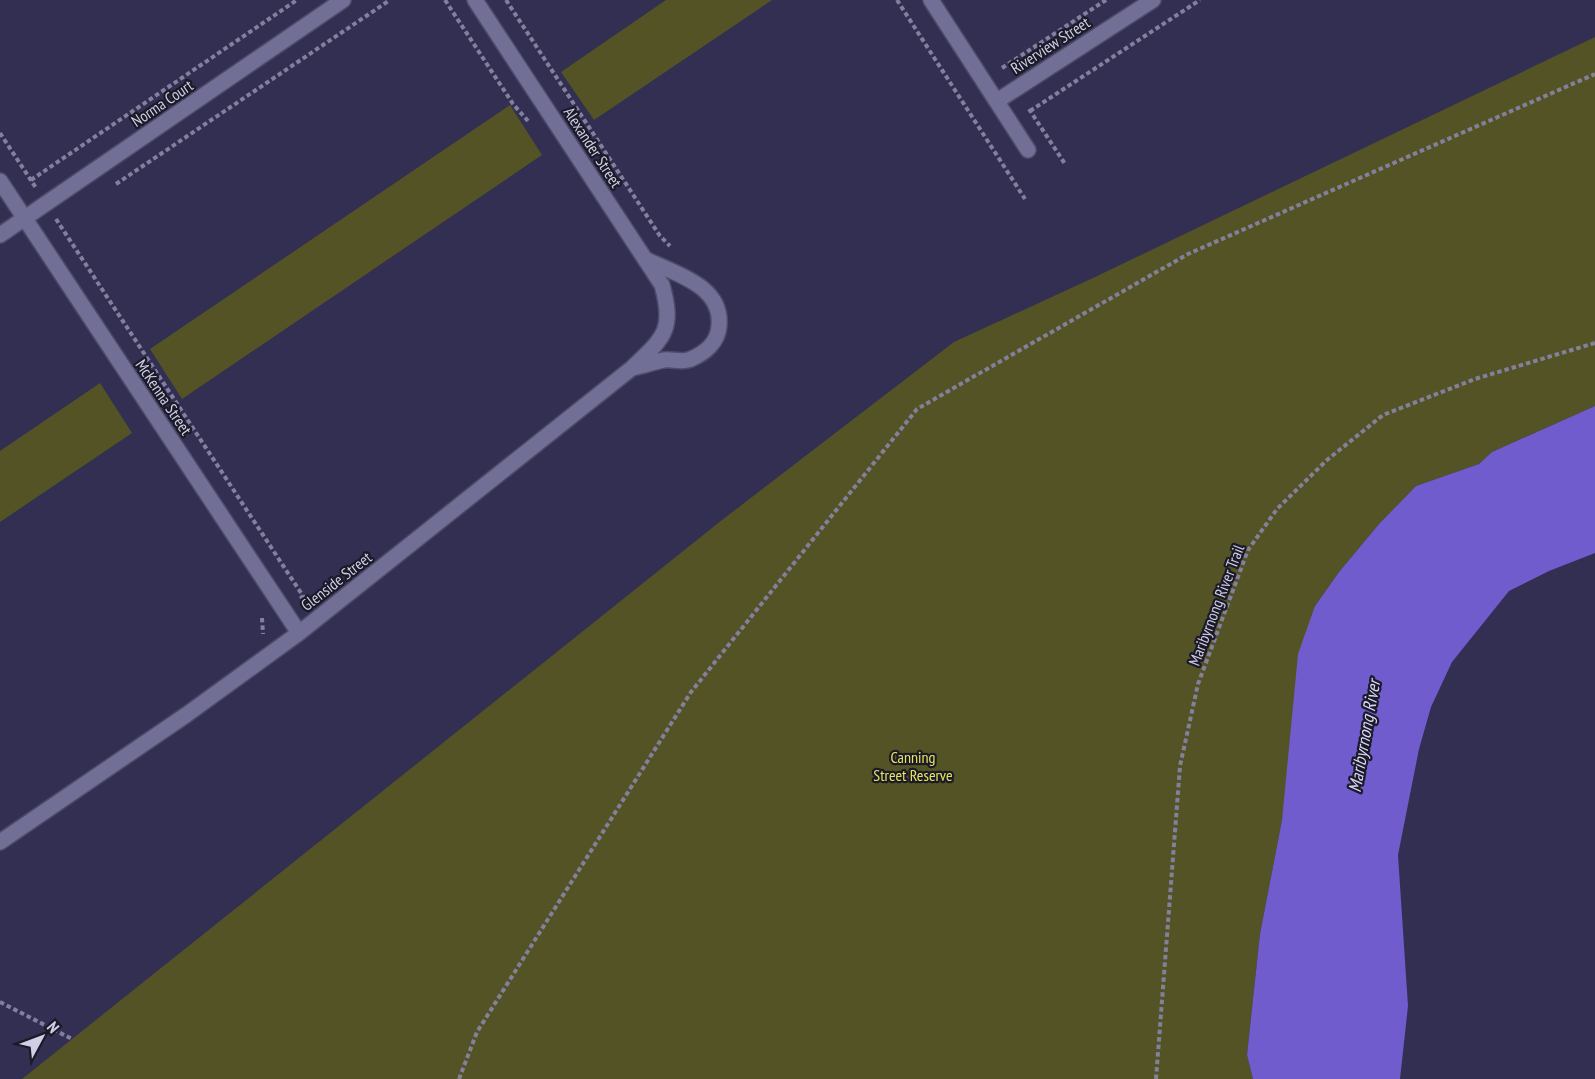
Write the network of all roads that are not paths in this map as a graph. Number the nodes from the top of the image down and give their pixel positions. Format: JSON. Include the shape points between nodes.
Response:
{"nodes":[{"id":1,"x":343,"y":0,"type":"edge"},
{"id":2,"x":476,"y":0,"type":"edge"},
{"id":3,"x":931,"y":0,"type":"edge"},
{"id":4,"x":1153,"y":0,"type":"edge"},
{"id":5,"x":997,"y":101,"type":"junction"},
{"id":6,"x":1028,"y":150,"type":"dead end"},
{"id":7,"x":0,"y":181,"type":"edge"},
{"id":8,"x":24,"y":219,"type":"junction"},
{"id":9,"x":0,"y":235,"type":"edge"},
{"id":10,"x":645,"y":259,"type":"junction"},
{"id":11,"x":668,"y":320,"type":"joint"},
{"id":12,"x":632,"y":368,"type":"junction"},
{"id":13,"x":299,"y":633,"type":"junction"},
{"id":14,"x":0,"y":842,"type":"edge"}],
"edges":[{"from":1,"to":8,"type":"street","name":"Norma Court"},
{"from":2,"to":10,"type":"street","name":"Alexander Street"},
{"from":3,"to":5,"type":"street"},
{"from":4,"to":5,"type":"street","name":"Riverview Street"},
{"from":5,"to":6,"type":"street"},
{"from":7,"to":8,"type":"street","name":"McKenna Street"},
{"from":8,"to":9,"type":"street","name":"Norma Court"},
{"from":8,"to":13,"type":"street","name":"McKenna Street"},
{"from":10,"to":11,"type":"street","name":"Alexander Street","via":[[662,285]]},
{"from":10,"to":12,"type":"street","via":[[701,286],[715,301],[720,320],[718,336],[705,352],[688,361],[665,360]]},
{"from":11,"to":12,"type":"street","name":"Glenside Street","via":[[661,340]]},
{"from":12,"to":13,"type":"street","name":"Glenside Street"},
{"from":13,"to":14,"type":"street","name":"Glenside Street"}]}
